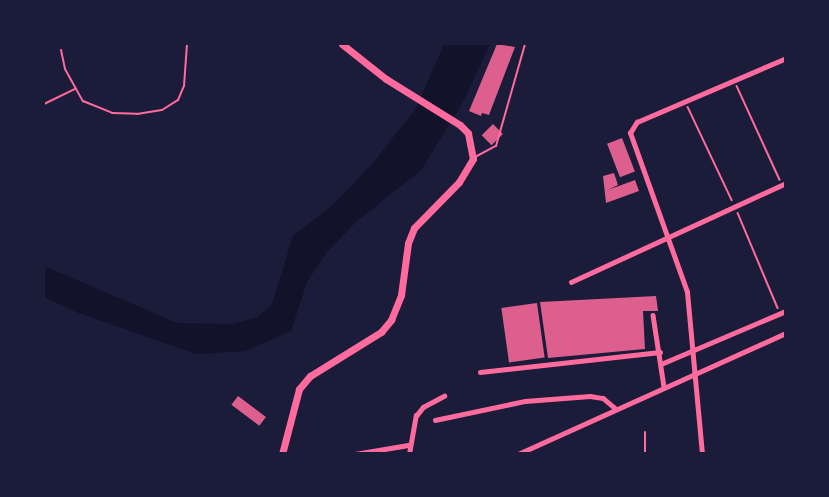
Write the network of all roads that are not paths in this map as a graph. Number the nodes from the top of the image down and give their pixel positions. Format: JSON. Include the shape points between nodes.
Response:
{"nodes":[{"id":1,"x":187,"y":44,"type":"edge"},
{"id":2,"x":342,"y":44,"type":"edge"},
{"id":3,"x":525,"y":44,"type":"edge"},
{"id":4,"x":61,"y":50,"type":"dead end"},
{"id":5,"x":786,"y":58,"type":"edge"},
{"id":6,"x":75,"y":89,"type":"junction"},
{"id":7,"x":44,"y":104,"type":"edge"},
{"id":8,"x":473,"y":159,"type":"junction"},
{"id":9,"x":784,"y":184,"type":"edge"},
{"id":10,"x":667,"y":238,"type":"junction"},
{"id":11,"x":571,"y":282,"type":"dead end"},
{"id":12,"x":786,"y":311,"type":"edge"},
{"id":13,"x":653,"y":315,"type":"dead end"},
{"id":14,"x":786,"y":333,"type":"edge"},
{"id":15,"x":695,"y":351,"type":"junction"},
{"id":16,"x":660,"y":352,"type":"junction"},
{"id":17,"x":661,"y":364,"type":"junction"},
{"id":18,"x":480,"y":372,"type":"dead end"},
{"id":19,"x":697,"y":373,"type":"junction"},
{"id":20,"x":664,"y":387,"type":"junction"},
{"id":21,"x":444,"y":396,"type":"dead end"},
{"id":22,"x":616,"y":409,"type":"junction"},
{"id":23,"x":435,"y":420,"type":"dead end"},
{"id":24,"x":645,"y":432,"type":"dead end"},
{"id":25,"x":409,"y":445,"type":"junction"},
{"id":26,"x":282,"y":453,"type":"edge"},
{"id":27,"x":355,"y":453,"type":"edge"},
{"id":28,"x":409,"y":453,"type":"edge"},
{"id":29,"x":518,"y":453,"type":"edge"},
{"id":30,"x":645,"y":453,"type":"edge"},
{"id":31,"x":702,"y":453,"type":"edge"}],
"edges":[{"from":1,"to":6,"type":"lane","via":[[184,86],[178,100],[162,110],[112,113],[83,101]]},
{"from":2,"to":8,"type":"main road","via":[[460,125],[468,133]]},
{"from":3,"to":8,"type":"lane","via":[[496,146]]},
{"from":4,"to":6,"type":"lane"},
{"from":5,"to":10,"type":"street","via":[[638,122],[631,129],[632,146]]},
{"from":6,"to":7,"type":"lane"},
{"from":8,"to":26,"type":"main road","via":[[459,182],[414,228],[408,243],[401,295],[391,320],[381,332],[310,376],[299,389]]},
{"from":9,"to":10,"type":"street"},
{"from":10,"to":11,"type":"street"},
{"from":10,"to":15,"type":"street","via":[[687,292]]},
{"from":12,"to":15,"type":"street"},
{"from":13,"to":16,"type":"street"},
{"from":14,"to":19,"type":"street"},
{"from":15,"to":17,"type":"street"},
{"from":15,"to":19,"type":"street"},
{"from":16,"to":17,"type":"street"},
{"from":16,"to":18,"type":"street"},
{"from":17,"to":20,"type":"street"},
{"from":19,"to":20,"type":"street"},
{"from":19,"to":31,"type":"street"},
{"from":20,"to":22,"type":"street"},
{"from":21,"to":25,"type":"street","via":[[419,411]]},
{"from":22,"to":23,"type":"street","via":[[603,398],[525,401]]},
{"from":22,"to":29,"type":"street"},
{"from":24,"to":30,"type":"lane"},
{"from":25,"to":27,"type":"street"},
{"from":25,"to":28,"type":"street"}]}
